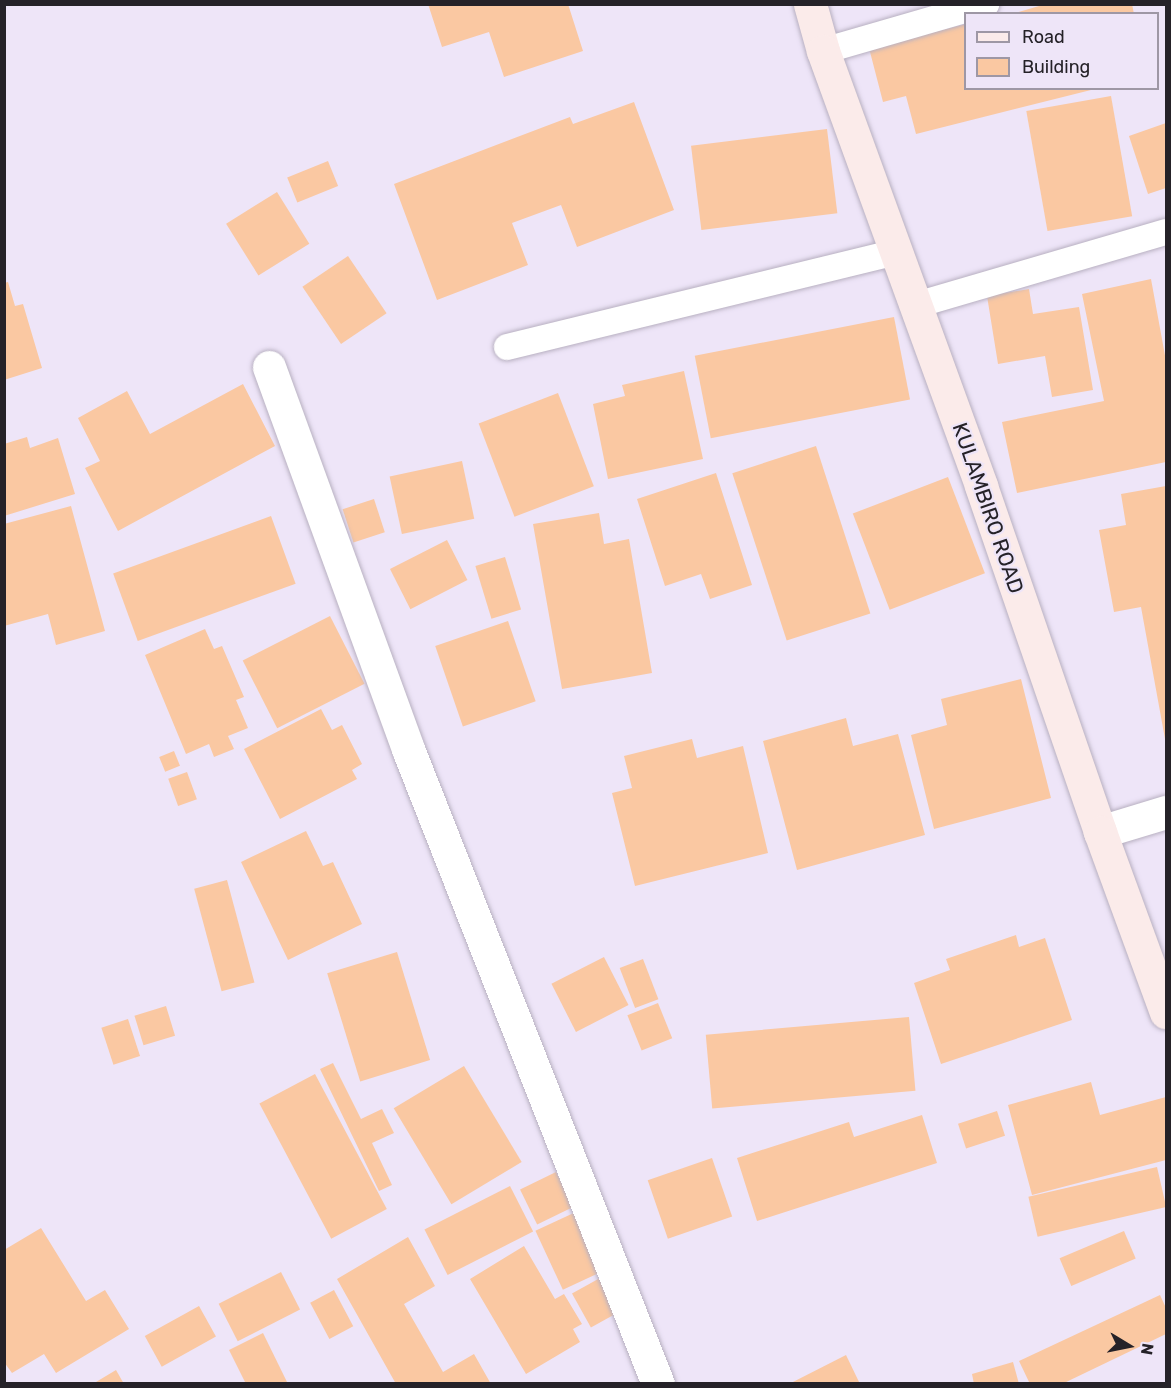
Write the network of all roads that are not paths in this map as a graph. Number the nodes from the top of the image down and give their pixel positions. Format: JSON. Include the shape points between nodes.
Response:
{"nodes":[{"id":1,"x":810,"y":4,"type":"edge"},
{"id":2,"x":986,"y":4,"type":"edge"},
{"id":3,"x":823,"y":51,"type":"junction"},
{"id":4,"x":1167,"y":232,"type":"edge"},
{"id":5,"x":896,"y":252,"type":"junction"},
{"id":6,"x":916,"y":305,"type":"junction"},
{"id":7,"x":507,"y":347,"type":"dead end"},
{"id":8,"x":269,"y":367,"type":"dead end"},
{"id":9,"x":1167,"y":812,"type":"edge"},
{"id":10,"x":1100,"y":832,"type":"junction"},
{"id":11,"x":1167,"y":1012,"type":"edge"},
{"id":12,"x":658,"y":1383,"type":"edge"}],
"edges":[{"from":1,"to":3,"type":"street","name":"KULAMBIRO ROAD"},
{"from":2,"to":3,"type":"lane"},
{"from":3,"to":5,"type":"street","name":"KULAMBIRO ROAD"},
{"from":4,"to":6,"type":"lane"},
{"from":5,"to":6,"type":"street","name":"KULAMBIRO ROAD"},
{"from":5,"to":7,"type":"lane"},
{"from":6,"to":10,"type":"street","name":"KULAMBIRO ROAD"},
{"from":8,"to":12,"type":"street","via":[[408,748]]},
{"from":9,"to":10,"type":"street"},
{"from":10,"to":11,"type":"street","name":"KULAMBIRO ROAD"}]}
